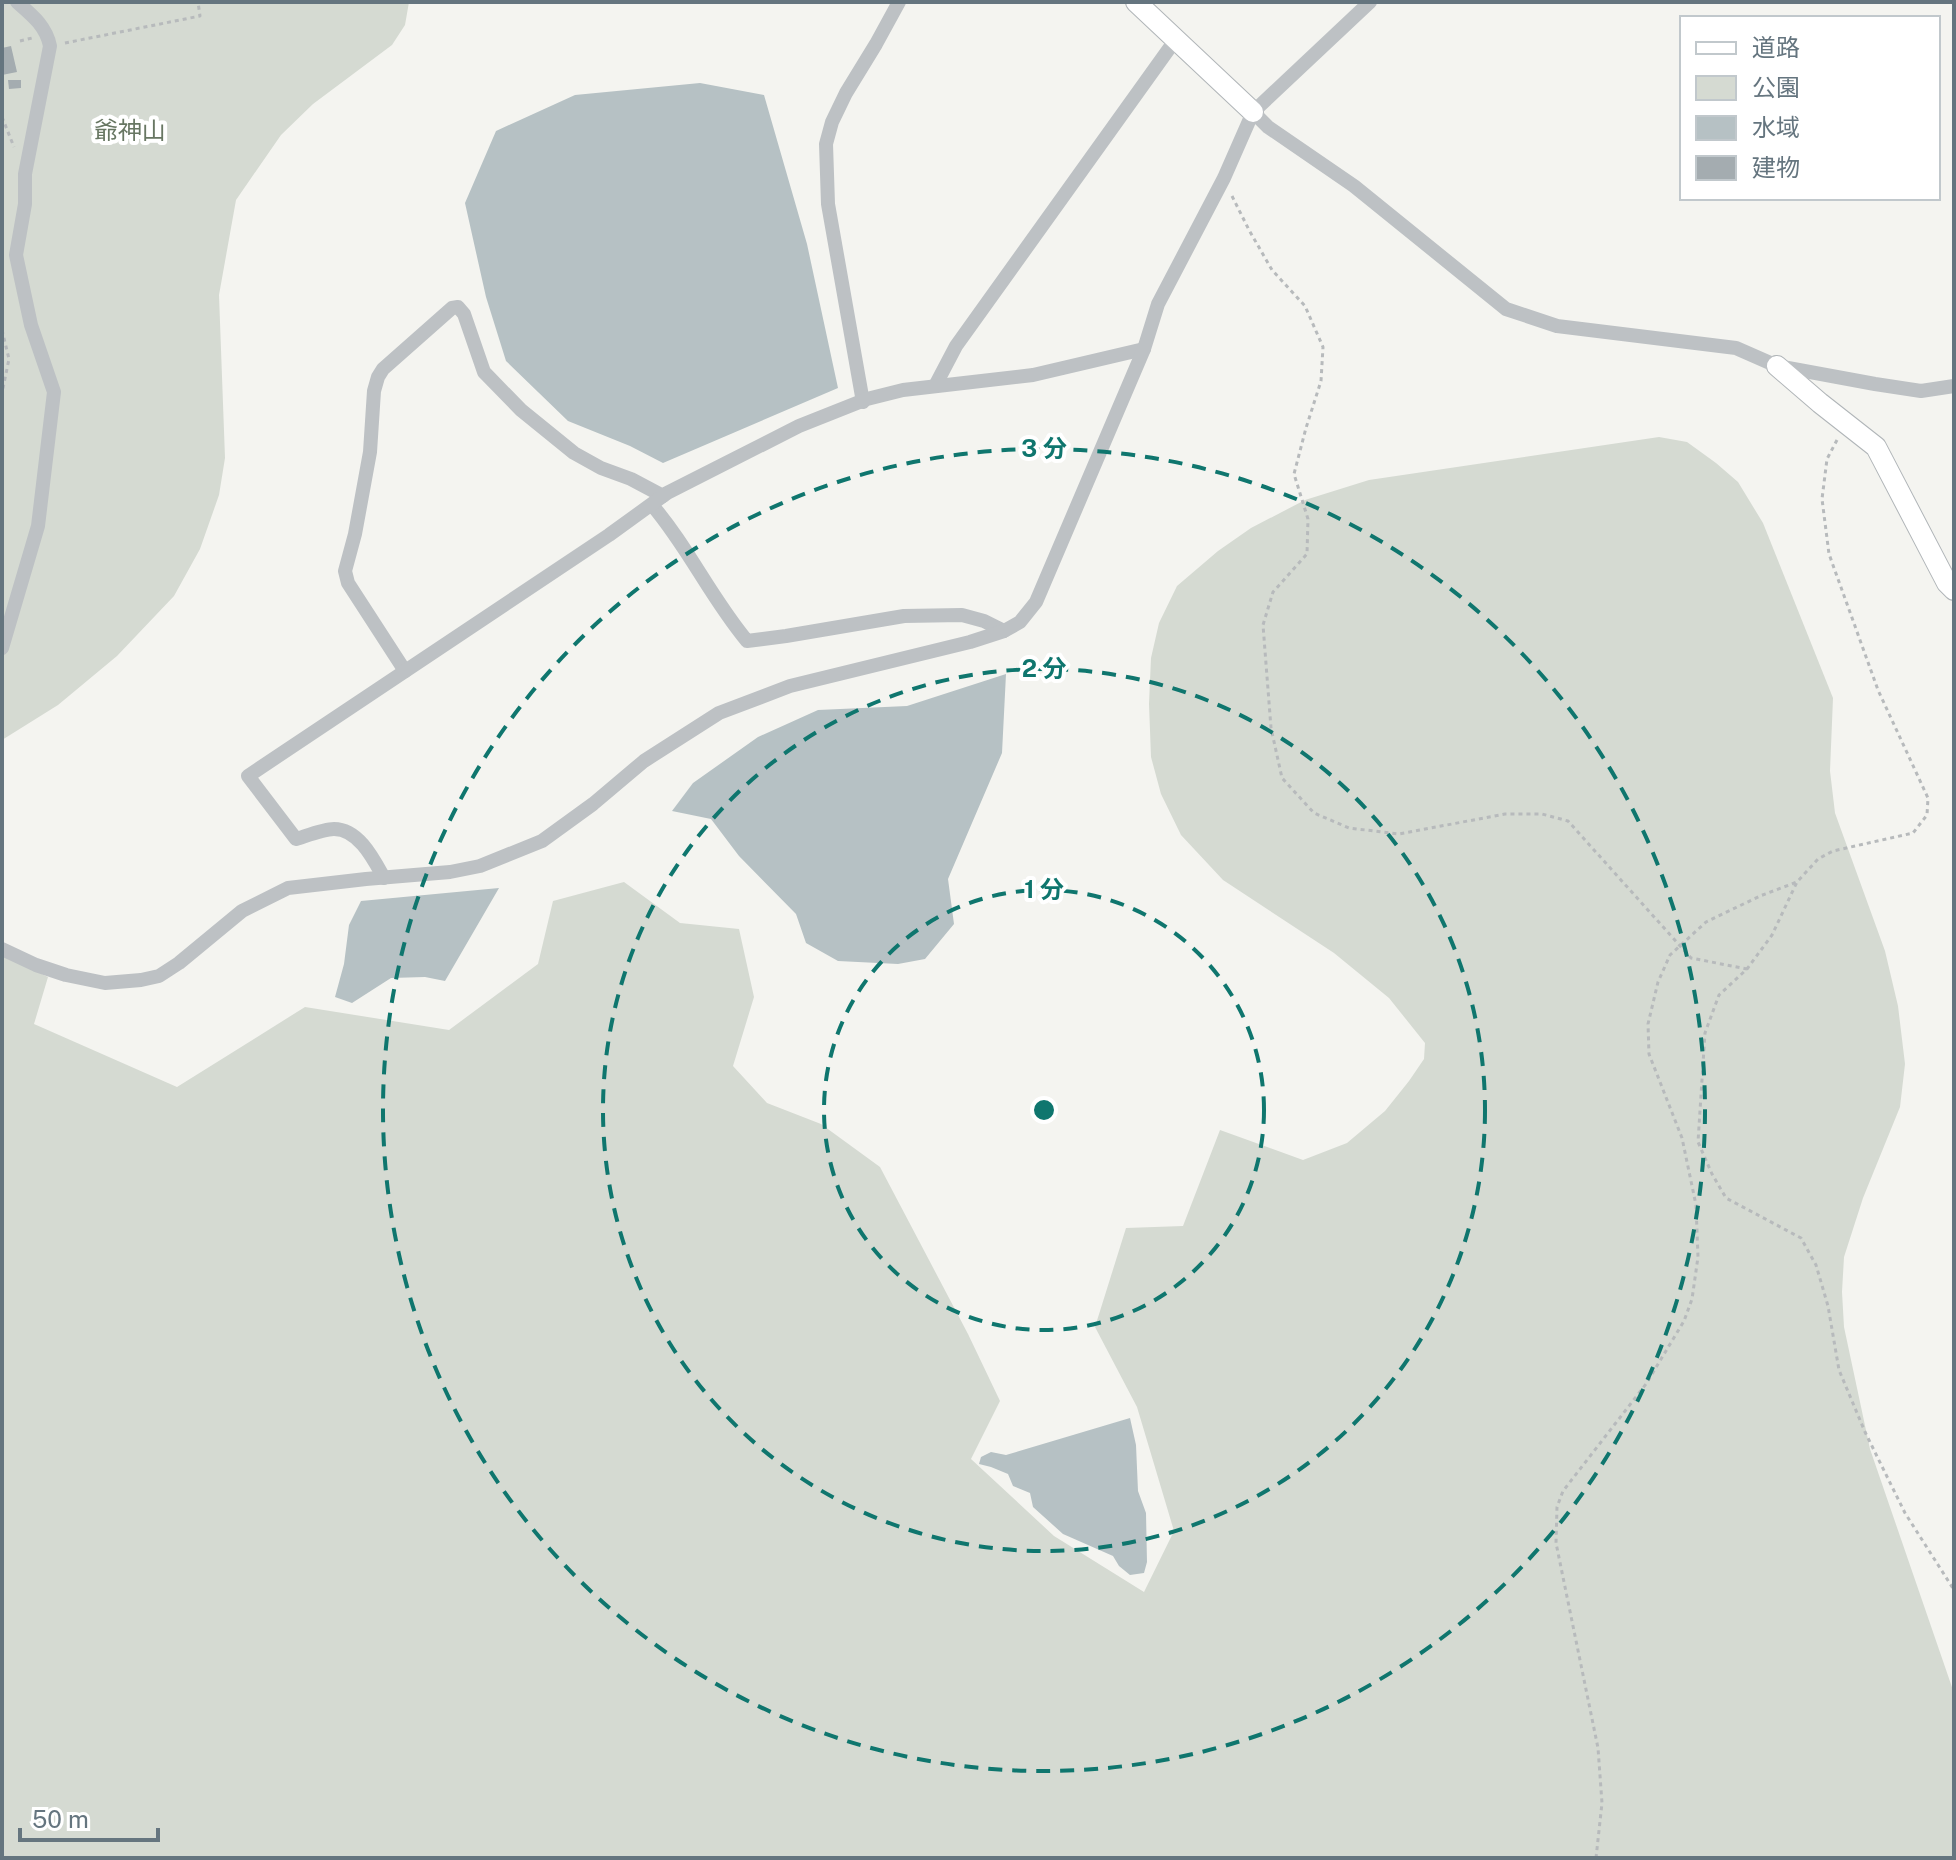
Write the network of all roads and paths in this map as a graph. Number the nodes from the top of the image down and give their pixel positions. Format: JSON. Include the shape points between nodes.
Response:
{"nodes":[{"id":1,"x":17,"y":2,"type":"edge"},
{"id":2,"x":198,"y":2,"type":"edge"},
{"id":3,"x":899,"y":2,"type":"edge"},
{"id":4,"x":1136,"y":2,"type":"edge"},
{"id":5,"x":1370,"y":2,"type":"edge"},
{"id":6,"x":1176,"y":39,"type":"junction"},
{"id":7,"x":50,"y":46,"type":"junction"},
{"id":8,"x":1253,"y":112,"type":"junction"},
{"id":9,"x":1224,"y":178,"type":"junction"},
{"id":10,"x":2,"y":330,"type":"edge"},
{"id":11,"x":1144,"y":349,"type":"junction"},
{"id":12,"x":1777,"y":366,"type":"junction"},
{"id":13,"x":935,"y":386,"type":"junction"},
{"id":14,"x":1954,"y":386,"type":"edge"},
{"id":15,"x":2,"y":393,"type":"edge"},
{"id":16,"x":863,"y":402,"type":"junction"},
{"id":17,"x":1846,"y":423,"type":"junction"},
{"id":18,"x":657,"y":500,"type":"junction"},
{"id":19,"x":1954,"y":590,"type":"edge"},
{"id":20,"x":1004,"y":631,"type":"junction"},
{"id":21,"x":2,"y":648,"type":"edge"},
{"id":22,"x":405,"y":671,"type":"junction"},
{"id":23,"x":384,"y":878,"type":"junction"},
{"id":24,"x":1797,"y":882,"type":"junction"},
{"id":25,"x":1680,"y":945,"type":"junction"},
{"id":26,"x":2,"y":949,"type":"edge"},
{"id":27,"x":1747,"y":969,"type":"junction"},
{"id":28,"x":1954,"y":1590,"type":"edge"},
{"id":29,"x":1596,"y":1858,"type":"edge"}],
"edges":[{"from":1,"to":7,"type":"street","via":[[35,17]]},
{"from":2,"to":7,"type":"path","via":[[200,16]]},
{"from":3,"to":16,"type":"street","via":[[846,93],[826,144],[828,204]]},
{"from":4,"to":6,"type":"street"},
{"from":5,"to":8,"type":"street"},
{"from":6,"to":8,"type":"street"},
{"from":6,"to":13,"type":"street","via":[[956,346]]},
{"from":7,"to":21,"type":"street","via":[[25,174],[16,255],[31,325],[54,392],[38,526]]},
{"from":8,"to":9,"type":"street"},
{"from":8,"to":12,"type":"street","via":[[1506,309],[1557,326],[1736,348]]},
{"from":9,"to":11,"type":"street","via":[[1158,304]]},
{"from":9,"to":25,"type":"path","via":[[1272,270],[1305,306],[1323,347],[1321,381],[1294,474],[1308,519],[1307,554],[1273,592],[1263,625],[1271,728],[1282,778],[1314,813],[1349,828],[1399,834],[1505,814],[1542,814],[1568,821]]},
{"from":10,"to":15,"type":"path","via":[[9,359]]},
{"from":11,"to":13,"type":"street","via":[[1033,375]]},
{"from":11,"to":20,"type":"street","via":[[1036,602],[1020,622]]},
{"from":12,"to":14,"type":"street","via":[[1921,391]]},
{"from":12,"to":17,"type":"street"},
{"from":13,"to":16,"type":"street"},
{"from":16,"to":18,"type":"street","via":[[799,426]]},
{"from":17,"to":19,"type":"street","via":[[1876,447]]},
{"from":17,"to":24,"type":"path","via":[[1827,459],[1822,499],[1829,554],[1878,690],[1928,798],[1927,815],[1913,833],[1833,851]]},
{"from":18,"to":20,"type":"street","via":[[747,641],[904,616],[962,615]]},
{"from":18,"to":22,"type":"street"},
{"from":18,"to":22,"type":"street","via":[[631,479],[574,453],[521,410],[484,372],[464,314],[452,308],[378,377],[370,452],[345,571]]},
{"from":20,"to":23,"type":"street","via":[[790,686],[719,713],[644,761],[542,841],[480,866]]},
{"from":22,"to":23,"type":"street","via":[[248,776],[296,839],[335,829],[353,835]]},
{"from":23,"to":26,"type":"street","via":[[288,888],[242,911],[159,976],[141,980],[105,983],[66,975]]},
{"from":24,"to":25,"type":"path","via":[[1706,922]]},
{"from":24,"to":27,"type":"path","via":[[1772,935]]},
{"from":25,"to":27,"type":"path","via":[[1691,958]]},
{"from":25,"to":29,"type":"path","via":[[1658,982],[1648,1024],[1649,1054],[1682,1138],[1696,1205],[1698,1257],[1692,1299],[1646,1384],[1563,1491],[1557,1507],[1556,1543],[1598,1748],[1602,1803]]},
{"from":27,"to":28,"type":"path","via":[[1719,995],[1705,1033],[1698,1142],[1726,1198],[1801,1238],[1816,1265],[1839,1370],[1865,1432],[1905,1513]]}]}
